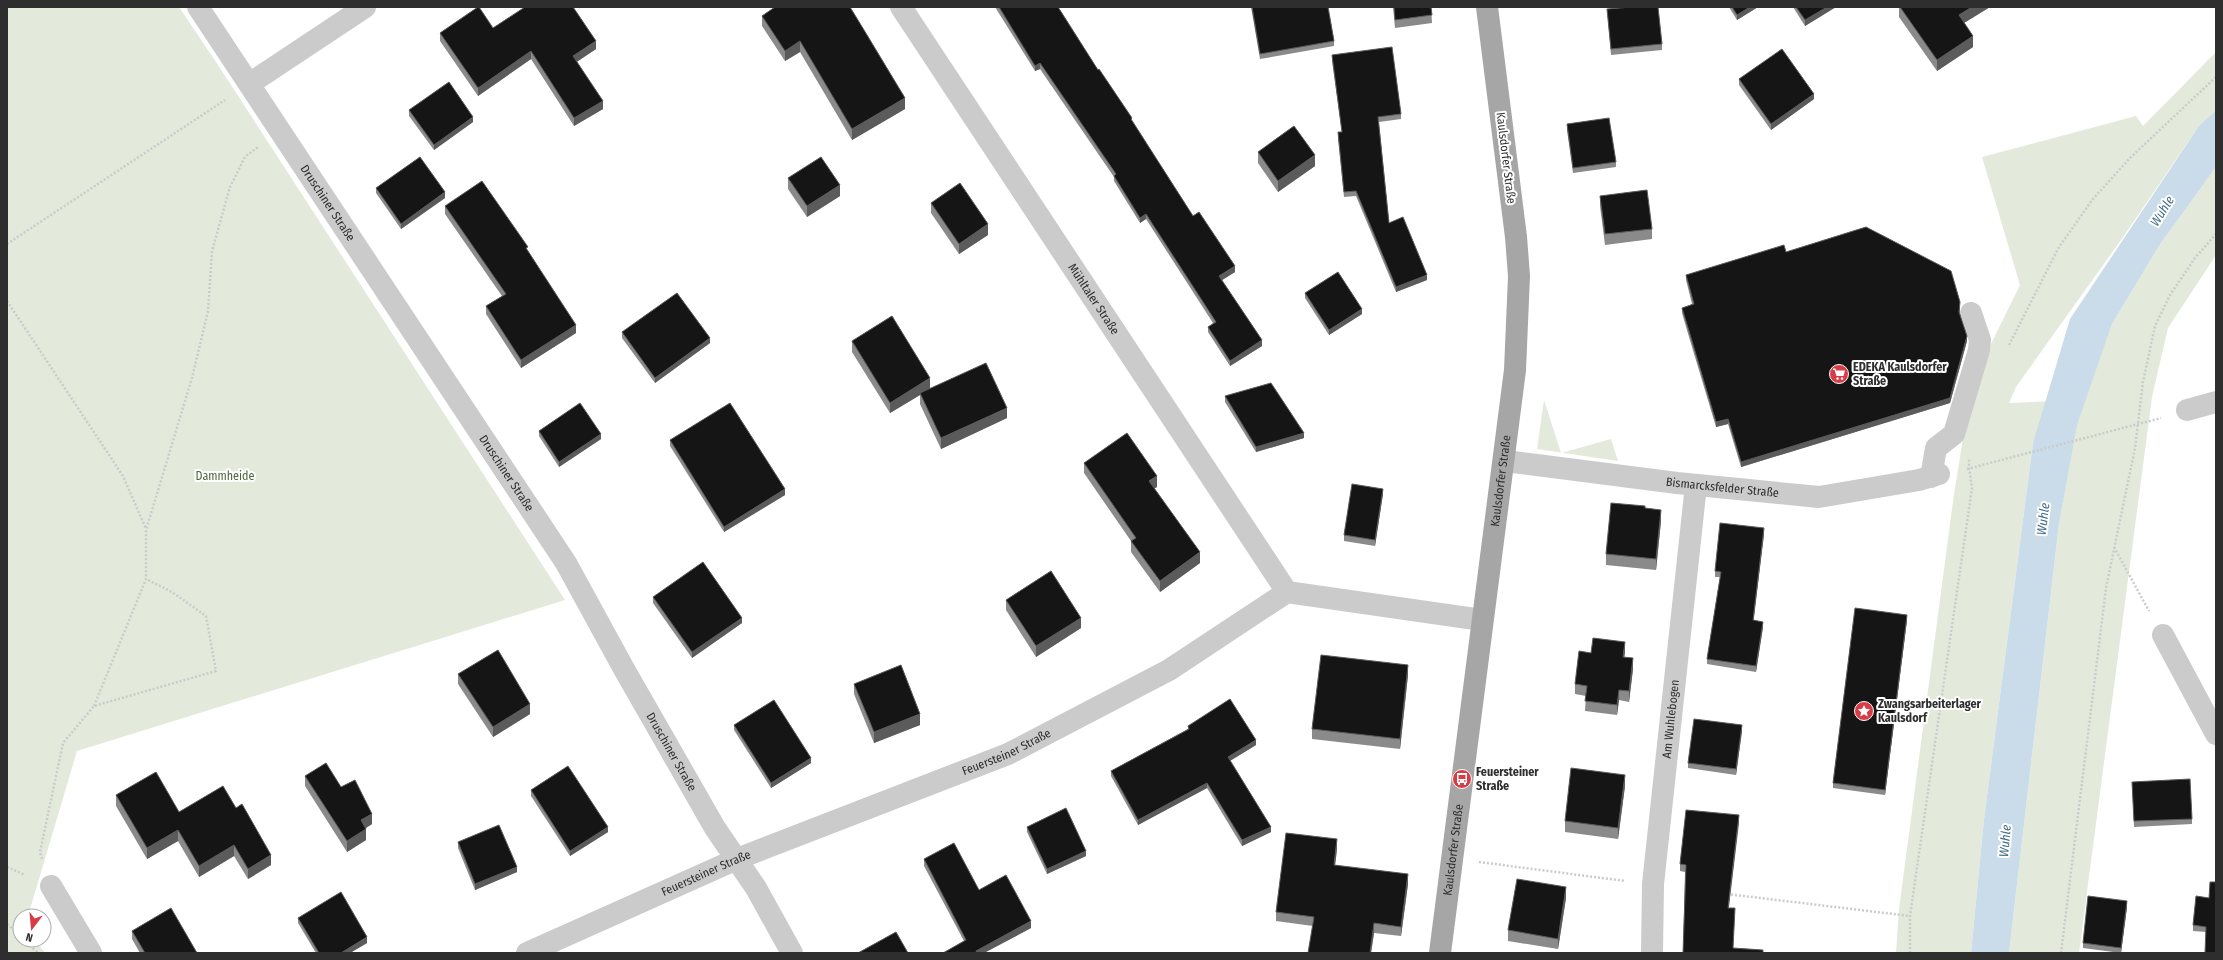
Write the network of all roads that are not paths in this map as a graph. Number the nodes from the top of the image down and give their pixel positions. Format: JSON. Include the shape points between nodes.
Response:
{"nodes":[{"id":1,"x":198,"y":7,"type":"edge"},
{"id":2,"x":365,"y":7,"type":"edge"},
{"id":3,"x":901,"y":7,"type":"edge"},
{"id":4,"x":1487,"y":7,"type":"edge"},
{"id":5,"x":249,"y":84,"type":"junction"},
{"id":6,"x":1971,"y":313,"type":"dead end"},
{"id":7,"x":2216,"y":402,"type":"edge"},
{"id":8,"x":2187,"y":410,"type":"dead end"},
{"id":9,"x":1505,"y":461,"type":"junction"},
{"id":10,"x":1696,"y":485,"type":"junction"},
{"id":11,"x":1288,"y":592,"type":"junction"},
{"id":12,"x":1482,"y":620,"type":"junction"},
{"id":13,"x":2163,"y":635,"type":"road end"},
{"id":14,"x":2216,"y":734,"type":"edge"},
{"id":15,"x":737,"y":859,"type":"junction"},
{"id":16,"x":51,"y":886,"type":"road end"},
{"id":17,"x":92,"y":953,"type":"edge"},
{"id":18,"x":526,"y":953,"type":"edge"},
{"id":19,"x":792,"y":953,"type":"edge"},
{"id":20,"x":1440,"y":953,"type":"edge"},
{"id":21,"x":1652,"y":953,"type":"edge"}],
"edges":[{"from":1,"to":5,"type":"street","name":"Druschiner Straße"},
{"from":2,"to":5,"type":"street"},
{"from":3,"to":11,"type":"street","name":"Mühltaler Straße"},
{"from":4,"to":9,"type":"main road","name":"Kaulsdorfer Straße","via":[[1519,276],[1515,370]]},
{"from":5,"to":15,"type":"street","name":"Druschiner Straße","via":[[566,562],[715,828]]},
{"from":6,"to":10,"type":"street","name":"Bismarcksfelder Straße","via":[[1980,340],[1980,350],[1954,434],[1936,448],[1935,476],[1820,497]]},
{"from":7,"to":8,"type":"street"},
{"from":9,"to":10,"type":"street","name":"Bismarcksfelder Straße"},
{"from":9,"to":12,"type":"main road","name":"Kaulsdorfer Straße"},
{"from":10,"to":21,"type":"street","name":"Am Wuhlebogen","via":[[1653,884]]},
{"from":11,"to":12,"type":"street"},
{"from":11,"to":15,"type":"street","name":"Feuersteiner Straße","via":[[1169,670],[1008,754]]},
{"from":12,"to":20,"type":"main road","name":"Kaulsdorfer Straße"},
{"from":13,"to":14,"type":"street"},
{"from":15,"to":18,"type":"street","name":"Feuersteiner Straße"},
{"from":15,"to":19,"type":"street","name":"Druschiner Straße"},
{"from":16,"to":17,"type":"street"}]}
